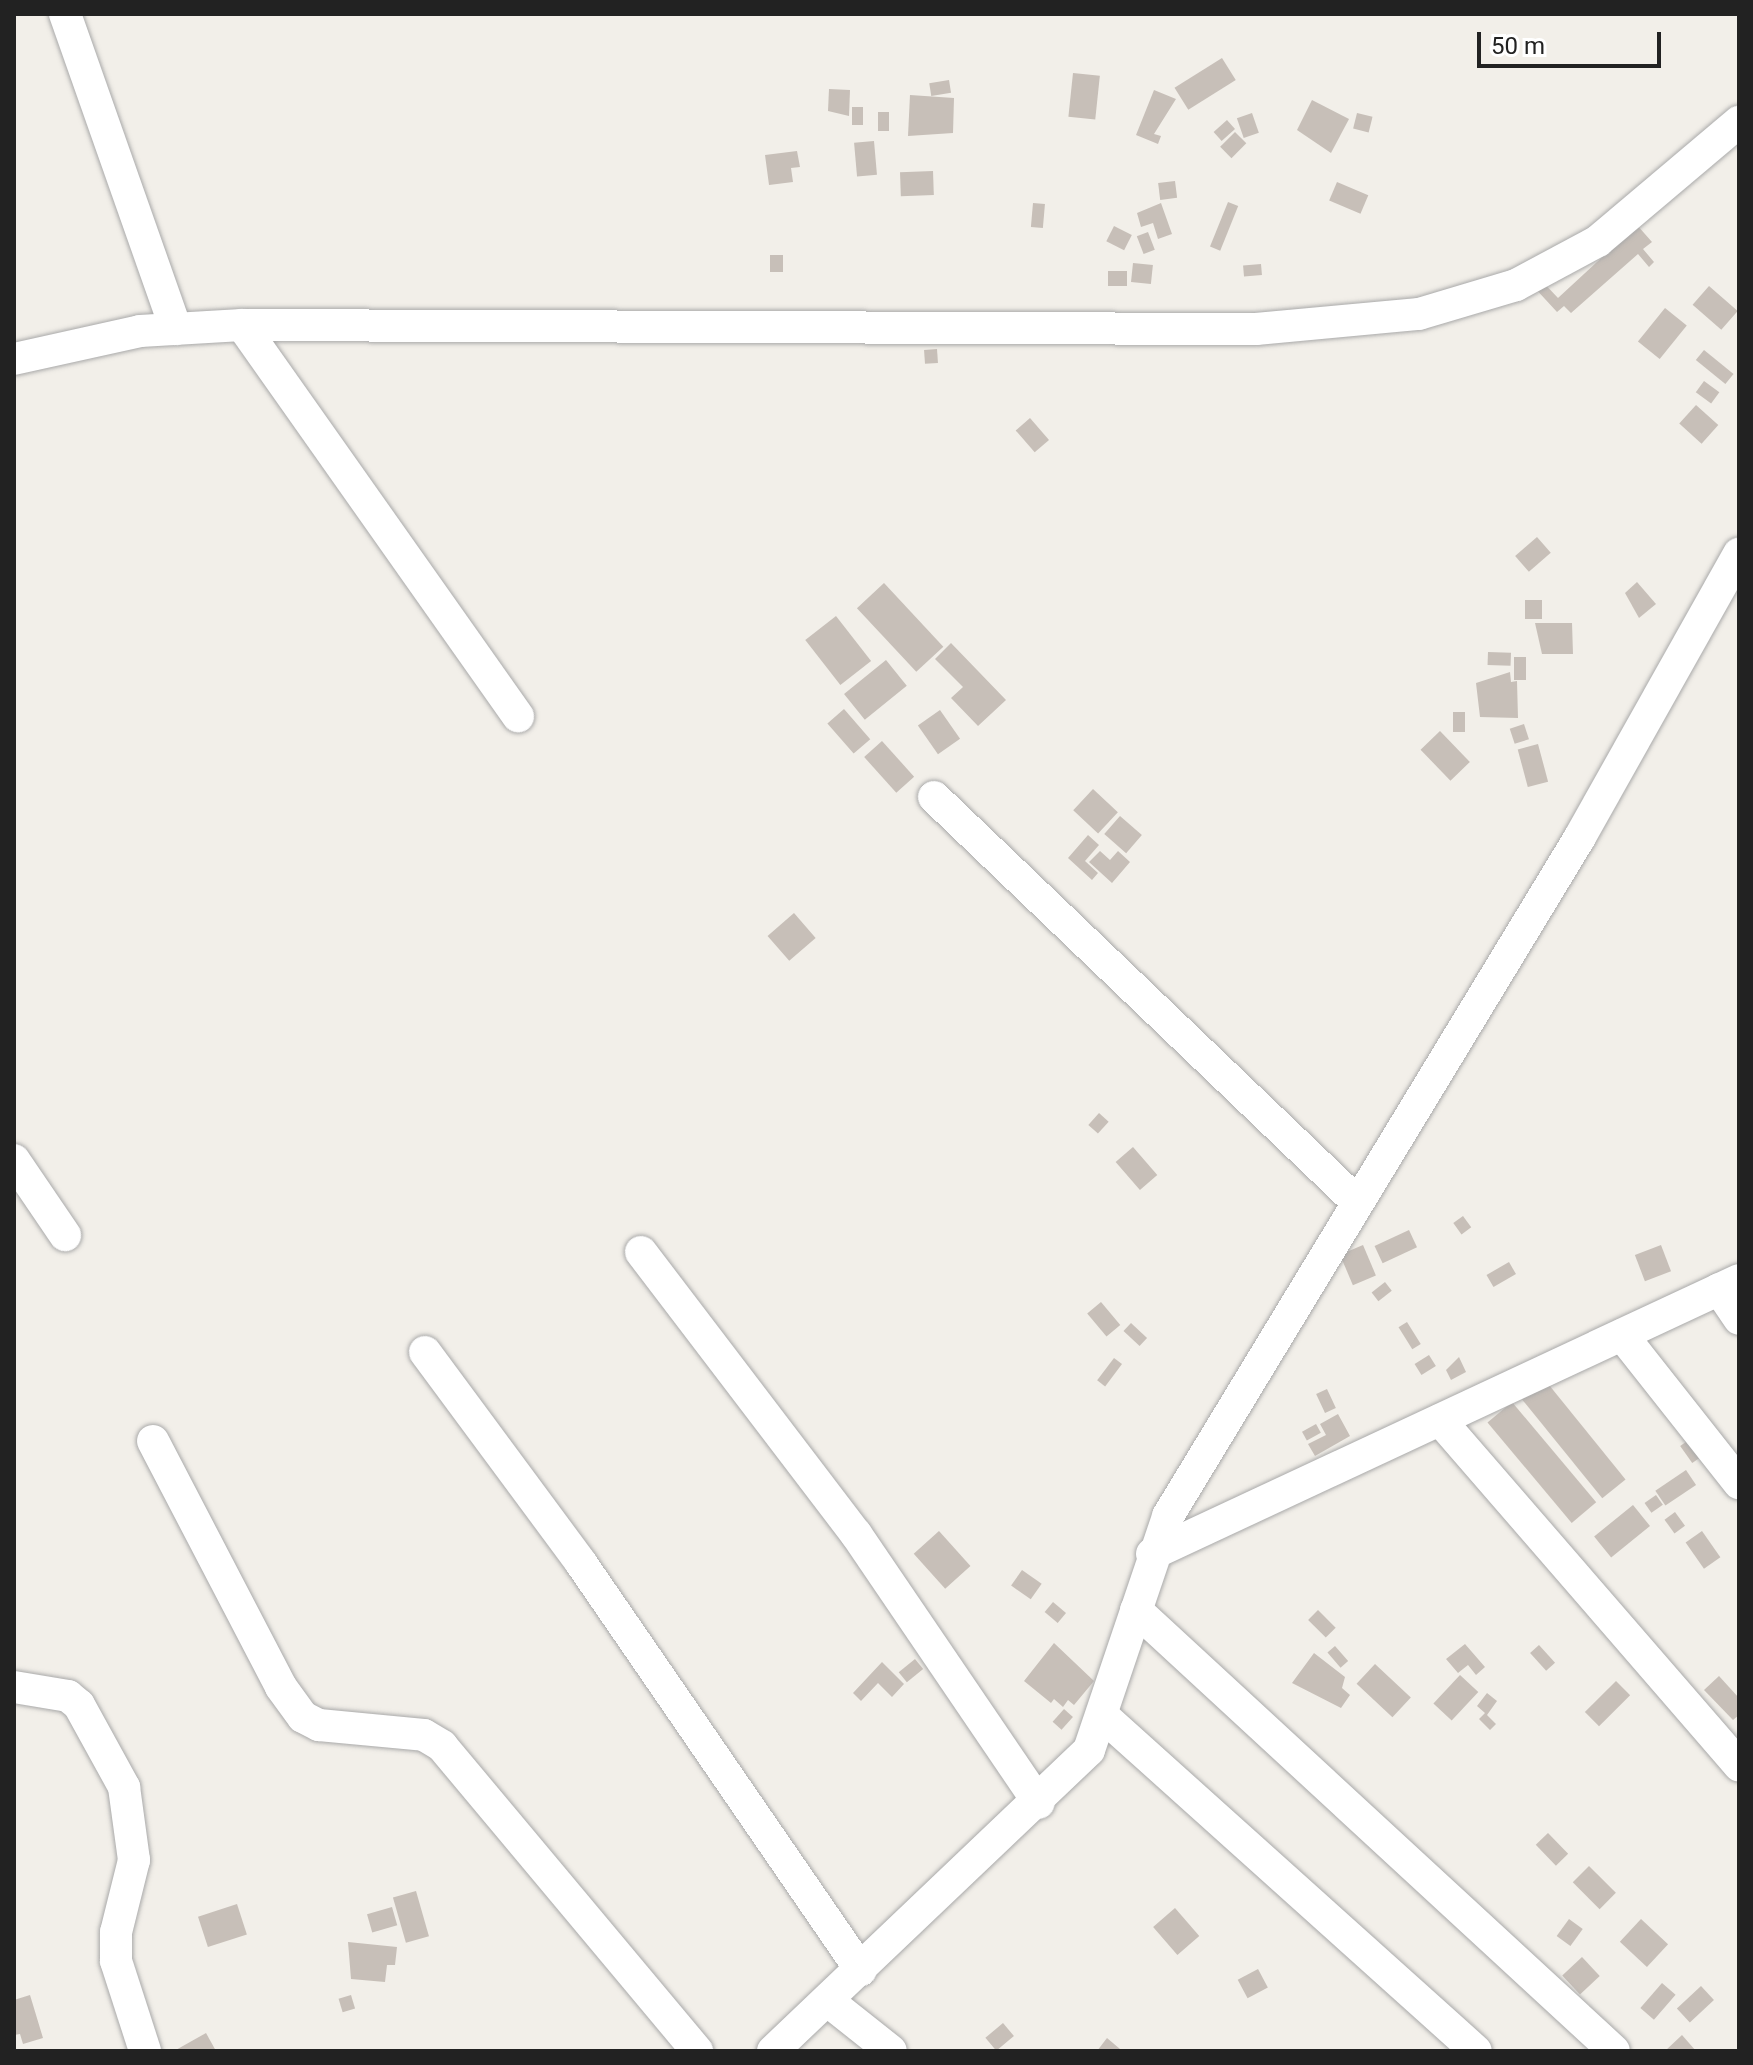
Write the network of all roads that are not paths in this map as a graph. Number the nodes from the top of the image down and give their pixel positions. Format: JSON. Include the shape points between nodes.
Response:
{"nodes":[{"id":1,"x":65,"y":14,"type":"edge"},
{"id":2,"x":1739,"y":122,"type":"edge"},
{"id":3,"x":242,"y":325,"type":"junction"},
{"id":4,"x":176,"y":329,"type":"junction"},
{"id":5,"x":14,"y":359,"type":"edge"},
{"id":6,"x":1739,"y":554,"type":"edge"},
{"id":7,"x":518,"y":716,"type":"dead end"},
{"id":8,"x":934,"y":797,"type":"dead end"},
{"id":9,"x":14,"y":1160,"type":"edge"},
{"id":10,"x":1356,"y":1201,"type":"junction"},
{"id":11,"x":65,"y":1235,"type":"dead end"},
{"id":12,"x":641,"y":1252,"type":"dead end"},
{"id":13,"x":1729,"y":1285,"type":"edge"},
{"id":14,"x":1739,"y":1319,"type":"edge"},
{"id":15,"x":1622,"y":1335,"type":"junction"},
{"id":16,"x":425,"y":1352,"type":"dead end"},
{"id":17,"x":1440,"y":1420,"type":"junction"},
{"id":18,"x":153,"y":1441,"type":"dead end"},
{"id":19,"x":1739,"y":1483,"type":"edge"},
{"id":20,"x":1152,"y":1554,"type":"junction"},
{"id":21,"x":1136,"y":1610,"type":"junction"},
{"id":22,"x":14,"y":1687,"type":"edge"},
{"id":23,"x":1103,"y":1716,"type":"junction"},
{"id":24,"x":1739,"y":1765,"type":"edge"},
{"id":25,"x":1039,"y":1803,"type":"junction"},
{"id":26,"x":861,"y":1970,"type":"junction"},
{"id":27,"x":828,"y":2001,"type":"junction"},
{"id":28,"x":145,"y":2051,"type":"edge"},
{"id":29,"x":697,"y":2051,"type":"edge"},
{"id":30,"x":773,"y":2051,"type":"edge"},
{"id":31,"x":891,"y":2051,"type":"edge"},
{"id":32,"x":1476,"y":2051,"type":"edge"},
{"id":33,"x":1614,"y":2051,"type":"edge"}],
"edges":[{"from":1,"to":4,"type":"street"},
{"from":2,"to":3,"type":"street","via":[[1598,241],[1516,285],[1419,314],[1256,329]]},
{"from":3,"to":4,"type":"street"},
{"from":3,"to":7,"type":"street"},
{"from":4,"to":5,"type":"street","via":[[140,331]]},
{"from":6,"to":10,"type":"street","via":[[1580,837]]},
{"from":8,"to":10,"type":"street"},
{"from":9,"to":11,"type":"street"},
{"from":10,"to":20,"type":"street","via":[[1168,1516]]},
{"from":12,"to":25,"type":"street","via":[[856,1534]]},
{"from":13,"to":14,"type":"street"},
{"from":13,"to":15,"type":"street"},
{"from":15,"to":17,"type":"street"},
{"from":15,"to":19,"type":"street"},
{"from":16,"to":26,"type":"street","via":[[581,1563]]},
{"from":17,"to":20,"type":"street"},
{"from":17,"to":24,"type":"street"},
{"from":18,"to":29,"type":"street","via":[[281,1687],[303,1717],[319,1725],[424,1735],[442,1746]]},
{"from":20,"to":21,"type":"street"},
{"from":21,"to":23,"type":"street"},
{"from":21,"to":33,"type":"street"},
{"from":22,"to":28,"type":"street","via":[[68,1696],[79,1705],[124,1787],[134,1860],[116,1932],[116,1961]]},
{"from":23,"to":25,"type":"street","via":[[1089,1750]]},
{"from":23,"to":32,"type":"street"},
{"from":25,"to":26,"type":"street"},
{"from":26,"to":27,"type":"street"},
{"from":27,"to":30,"type":"street"},
{"from":27,"to":31,"type":"street"}]}
